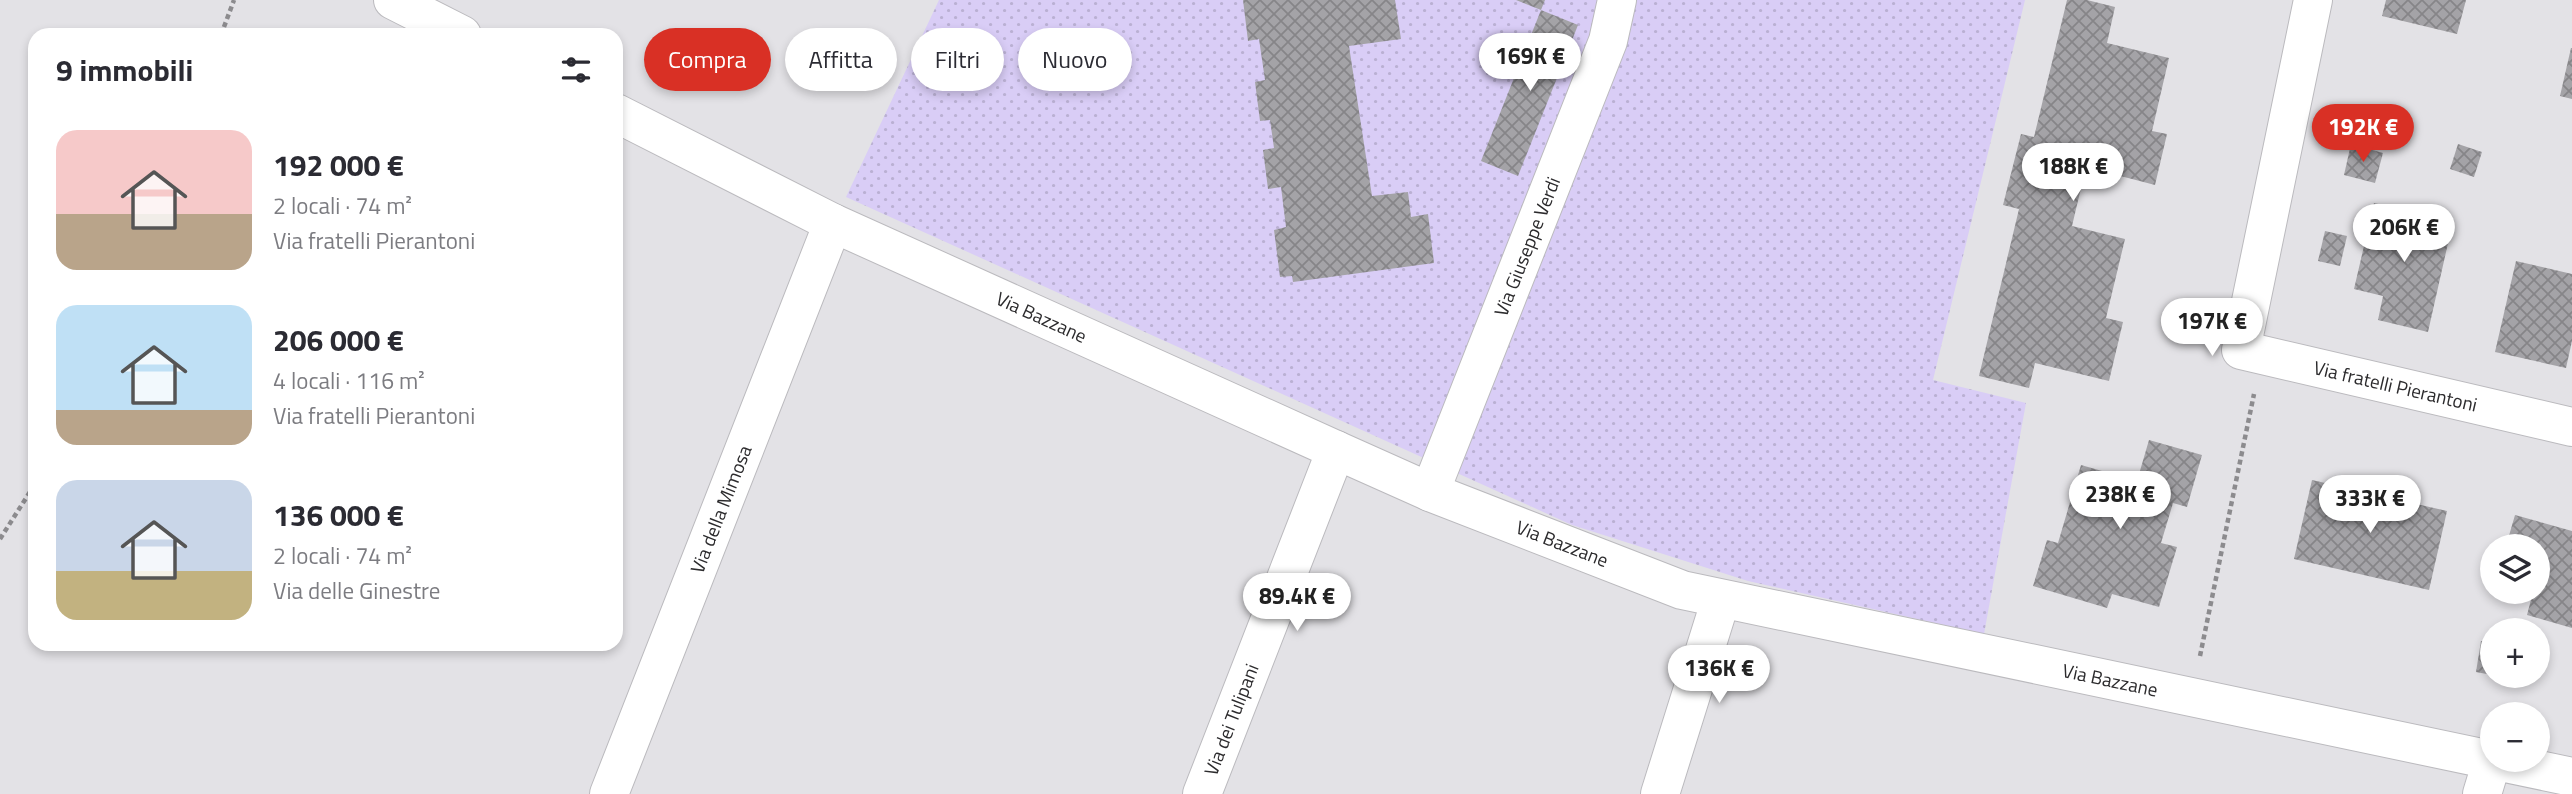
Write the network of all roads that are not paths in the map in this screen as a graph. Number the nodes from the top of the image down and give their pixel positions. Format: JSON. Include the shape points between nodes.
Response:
{"nodes":[{"id":1,"x":393,"y":0,"type":"edge"},
{"id":2,"x":1617,"y":0,"type":"edge"},
{"id":3,"x":2313,"y":0,"type":"edge"},
{"id":4,"x":448,"y":28,"type":"edge"},
{"id":5,"x":623,"y":117,"type":"edge"},
{"id":6,"x":833,"y":223,"type":"junction"},
{"id":7,"x":2572,"y":427,"type":"edge"},
{"id":8,"x":1336,"y":450,"type":"junction"},
{"id":9,"x":1430,"y":492,"type":"junction"},
{"id":10,"x":1721,"y":599,"type":"junction"},
{"id":11,"x":2488,"y":777,"type":"edge"},
{"id":12,"x":2572,"y":777,"type":"edge"},
{"id":13,"x":609,"y":794,"type":"edge"},
{"id":14,"x":1202,"y":794,"type":"edge"},
{"id":15,"x":1660,"y":794,"type":"edge"}],
"edges":[{"from":1,"to":4,"type":"street"},
{"from":2,"to":9,"type":"street","name":"Via Giuseppe Verdi","via":[[1608,41]]},
{"from":3,"to":7,"type":"street","name":"Via fratelli Pierantoni","via":[[2241,350]]},
{"from":5,"to":6,"type":"street","name":"Via Bazzane"},
{"from":6,"to":8,"type":"street","name":"Via Bazzane"},
{"from":6,"to":13,"type":"street","name":"Via della Mimosa"},
{"from":8,"to":9,"type":"street","name":"Via Bazzane"},
{"from":8,"to":14,"type":"street","name":"Via dei Tulipani"},
{"from":9,"to":10,"type":"street","name":"Via Bazzane","via":[[1682,590]]},
{"from":10,"to":11,"type":"street","name":"Via Bazzane"},
{"from":10,"to":15,"type":"street"},
{"from":11,"to":12,"type":"street","name":"Via Bazzane"}]}
